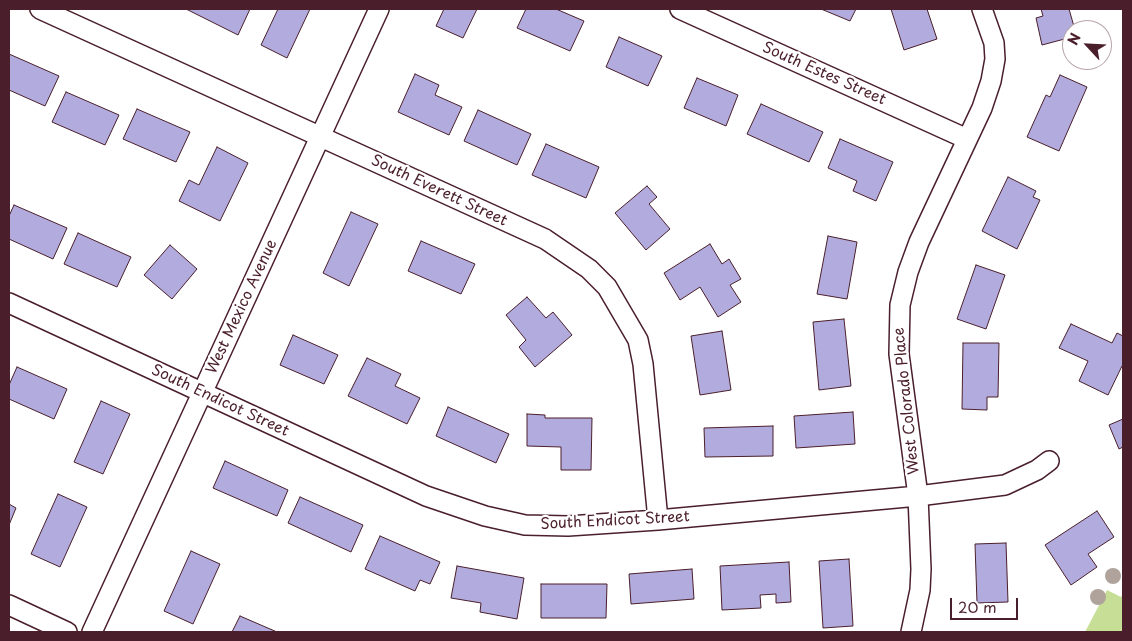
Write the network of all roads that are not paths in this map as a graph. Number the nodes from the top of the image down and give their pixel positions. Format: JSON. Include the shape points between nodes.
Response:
{"nodes":[{"id":1,"x":40,"y":9,"type":"edge"},
{"id":2,"x":379,"y":9,"type":"edge"},
{"id":3,"x":680,"y":9,"type":"edge"},
{"id":4,"x":982,"y":9,"type":"edge"},
{"id":5,"x":320,"y":137,"type":"junction"},
{"id":6,"x":967,"y":139,"type":"junction"},
{"id":7,"x":9,"y":304,"type":"edge"},
{"id":8,"x":202,"y":392,"type":"junction"},
{"id":9,"x":1049,"y":460,"type":"dead end"},
{"id":10,"x":918,"y":496,"type":"junction"},
{"id":11,"x":658,"y":520,"type":"junction"},
{"id":12,"x":9,"y":605,"type":"edge"},
{"id":13,"x":67,"y":632,"type":"edge"},
{"id":14,"x":92,"y":632,"type":"edge"},
{"id":15,"x":910,"y":632,"type":"edge"}],
"edges":[{"from":1,"to":5,"type":"street","name":"South Everett Street"},
{"from":2,"to":5,"type":"street","name":"West Mexico Avenue"},
{"from":3,"to":6,"type":"street","name":"South Estes Street"},
{"from":4,"to":6,"type":"street","name":"West Colorado Place","via":[[994,43],[994,68],[982,108]]},
{"from":5,"to":8,"type":"street","name":"West Mexico Avenue"},
{"from":5,"to":11,"type":"street","name":"South Everett Street","via":[[546,240],[590,269],[607,287],[638,340]]},
{"from":6,"to":10,"type":"street","name":"West Colorado Place","via":[[919,242],[900,305],[899,354]]},
{"from":7,"to":8,"type":"street","name":"South Endicot Street"},
{"from":8,"to":11,"type":"street","name":"South Endicot Street","via":[[426,496],[485,516],[525,524],[568,526]]},
{"from":8,"to":14,"type":"street","name":"West Mexico Avenue"},
{"from":9,"to":10,"type":"street","name":"South Endicot Street","via":[[1037,470],[1005,485]]},
{"from":10,"to":11,"type":"street","name":"South Endicot Street"},
{"from":10,"to":15,"type":"street","name":"West Colorado Place","via":[[922,569]]},
{"from":12,"to":13,"type":"street"}]}
